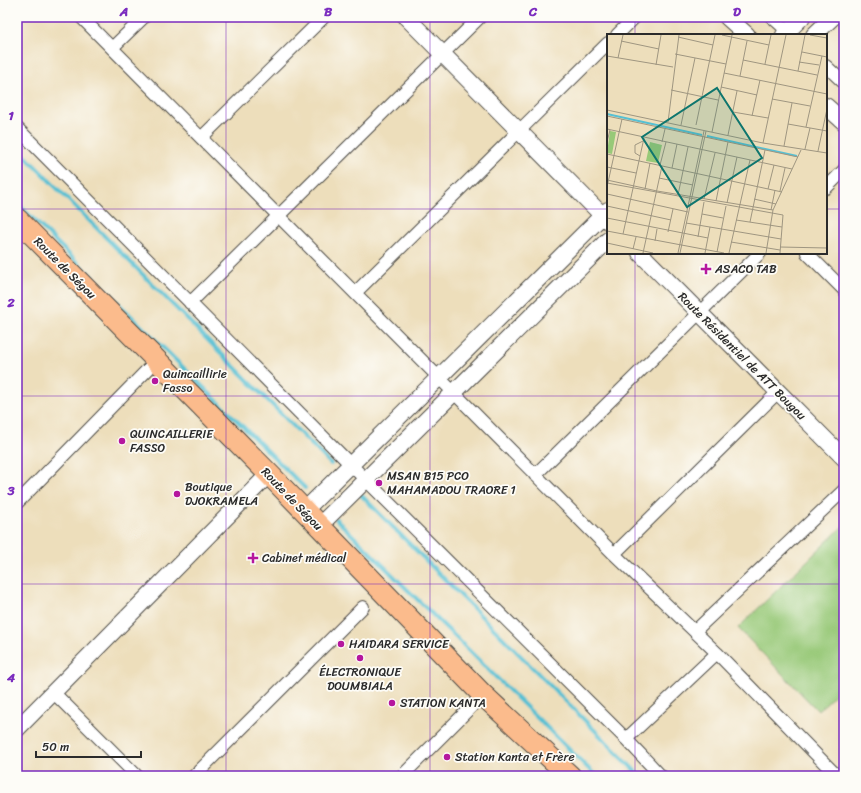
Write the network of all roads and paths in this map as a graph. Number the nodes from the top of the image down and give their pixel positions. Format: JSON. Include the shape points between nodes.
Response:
{"nodes":[{"id":1,"x":81,"y":17,"type":"edge"},
{"id":2,"x":144,"y":17,"type":"edge"},
{"id":3,"x":324,"y":17,"type":"edge"},
{"id":4,"x":406,"y":17,"type":"edge"},
{"id":5,"x":480,"y":17,"type":"edge"},
{"id":6,"x":635,"y":17,"type":"edge"},
{"id":7,"x":727,"y":17,"type":"edge"},
{"id":8,"x":772,"y":17,"type":"edge"},
{"id":9,"x":802,"y":17,"type":"edge"},
{"id":10,"x":833,"y":17,"type":"edge"},
{"id":11,"x":618,"y":34,"type":"edge"},
{"id":12,"x":746,"y":34,"type":"edge"},
{"id":13,"x":788,"y":34,"type":"edge"},
{"id":14,"x":815,"y":34,"type":"edge"},
{"id":15,"x":607,"y":44,"type":"edge"},
{"id":16,"x":112,"y":48,"type":"junction"},
{"id":17,"x":443,"y":54,"type":"junction"},
{"id":18,"x":827,"y":67,"type":"edge"},
{"id":19,"x":844,"y":83,"type":"edge"},
{"id":20,"x":827,"y":107,"type":"edge"},
{"id":21,"x":844,"y":122,"type":"edge"},
{"id":22,"x":17,"y":128,"type":"edge"},
{"id":23,"x":519,"y":131,"type":"junction"},
{"id":24,"x":201,"y":138,"type":"junction"},
{"id":25,"x":844,"y":170,"type":"edge"},
{"id":26,"x":827,"y":187,"type":"edge"},
{"id":27,"x":606,"y":215,"type":"edge"},
{"id":28,"x":279,"y":216,"type":"junction"},
{"id":29,"x":17,"y":219,"type":"edge"},
{"id":30,"x":607,"y":241,"type":"edge"},
{"id":31,"x":641,"y":254,"type":"edge"},
{"id":32,"x":759,"y":254,"type":"edge"},
{"id":33,"x":808,"y":254,"type":"edge"},
{"id":34,"x":844,"y":290,"type":"edge"},
{"id":35,"x":355,"y":293,"type":"junction"},
{"id":36,"x":190,"y":303,"type":"junction"},
{"id":37,"x":699,"y":313,"type":"junction"},
{"id":38,"x":156,"y":360,"type":"junction"},
{"id":39,"x":439,"y":377,"type":"junction"},
{"id":40,"x":454,"y":392,"type":"junction"},
{"id":41,"x":778,"y":392,"type":"junction"},
{"id":42,"x":844,"y":458,"type":"edge"},
{"id":43,"x":351,"y":465,"type":"junction"},
{"id":44,"x":269,"y":474,"type":"junction"},
{"id":45,"x":535,"y":475,"type":"junction"},
{"id":46,"x":366,"y":480,"type":"junction"},
{"id":47,"x":844,"y":490,"type":"edge"},
{"id":48,"x":17,"y":502,"type":"edge"},
{"id":49,"x":304,"y":511,"type":"junction"},
{"id":50,"x":319,"y":526,"type":"junction"},
{"id":51,"x":614,"y":554,"type":"junction"},
{"id":52,"x":363,"y":607,"type":"dead end"},
{"id":53,"x":695,"y":631,"type":"junction"},
{"id":54,"x":717,"y":653,"type":"junction"},
{"id":55,"x":53,"y":692,"type":"junction"},
{"id":56,"x":483,"y":695,"type":"junction"},
{"id":57,"x":17,"y":728,"type":"edge"},
{"id":58,"x":626,"y":739,"type":"junction"},
{"id":59,"x":137,"y":776,"type":"edge"},
{"id":60,"x":194,"y":776,"type":"edge"},
{"id":61,"x":402,"y":776,"type":"edge"},
{"id":62,"x":570,"y":776,"type":"edge"},
{"id":63,"x":662,"y":776,"type":"edge"},
{"id":64,"x":837,"y":776,"type":"edge"}],
"edges":[{"from":1,"to":16,"type":"street"},
{"from":2,"to":16,"type":"street"},
{"from":3,"to":24,"type":"street"},
{"from":4,"to":17,"type":"street"},
{"from":5,"to":17,"type":"street"},
{"from":6,"to":11,"type":"street"},
{"from":7,"to":12,"type":"street"},
{"from":8,"to":13,"type":"street"},
{"from":9,"to":13,"type":"street"},
{"from":10,"to":14,"type":"street"},
{"from":15,"to":23,"type":"street"},
{"from":16,"to":24,"type":"street"},
{"from":17,"to":23,"type":"street"},
{"from":17,"to":28,"type":"street"},
{"from":18,"to":19,"type":"street"},
{"from":20,"to":21,"type":"street"},
{"from":22,"to":36,"type":"street"},
{"from":23,"to":27,"type":"street"},
{"from":23,"to":35,"type":"street"},
{"from":24,"to":28,"type":"street"},
{"from":25,"to":26,"type":"street"},
{"from":27,"to":39,"type":"street"},
{"from":28,"to":35,"type":"street"},
{"from":28,"to":36,"type":"street"},
{"from":29,"to":38,"type":"highway","name":"Route de Ségou"},
{"from":30,"to":40,"type":"street"},
{"from":31,"to":37,"type":"street","name":"Route Résidentiel de ATT Bougou"},
{"from":32,"to":37,"type":"street"},
{"from":33,"to":34,"type":"street"},
{"from":35,"to":39,"type":"street"},
{"from":36,"to":43,"type":"street"},
{"from":37,"to":41,"type":"street","name":"Route Résidentiel de ATT Bougou"},
{"from":37,"to":45,"type":"street"},
{"from":38,"to":44,"type":"highway","name":"Route de Ségou"},
{"from":38,"to":48,"type":"street"},
{"from":39,"to":40,"type":"street"},
{"from":39,"to":43,"type":"street"},
{"from":40,"to":45,"type":"street"},
{"from":40,"to":46,"type":"street"},
{"from":41,"to":42,"type":"street","name":"Route Résidentiel de ATT Bougou"},
{"from":41,"to":51,"type":"street"},
{"from":43,"to":46,"type":"street"},
{"from":43,"to":49,"type":"street"},
{"from":44,"to":49,"type":"highway","name":"Route de Ségou"},
{"from":44,"to":55,"type":"street"},
{"from":45,"to":51,"type":"street"},
{"from":46,"to":50,"type":"street"},
{"from":46,"to":58,"type":"street"},
{"from":47,"to":53,"type":"street"},
{"from":49,"to":50,"type":"highway","name":"Route de Ségou"},
{"from":50,"to":56,"type":"highway","name":"Route de Ségou"},
{"from":51,"to":53,"type":"street"},
{"from":52,"to":60,"type":"street"},
{"from":53,"to":54,"type":"street"},
{"from":54,"to":58,"type":"street"},
{"from":54,"to":64,"type":"street"},
{"from":55,"to":57,"type":"street"},
{"from":55,"to":59,"type":"street"},
{"from":56,"to":61,"type":"street"},
{"from":56,"to":62,"type":"highway","name":"Route de Ségou"},
{"from":58,"to":63,"type":"street"}]}
